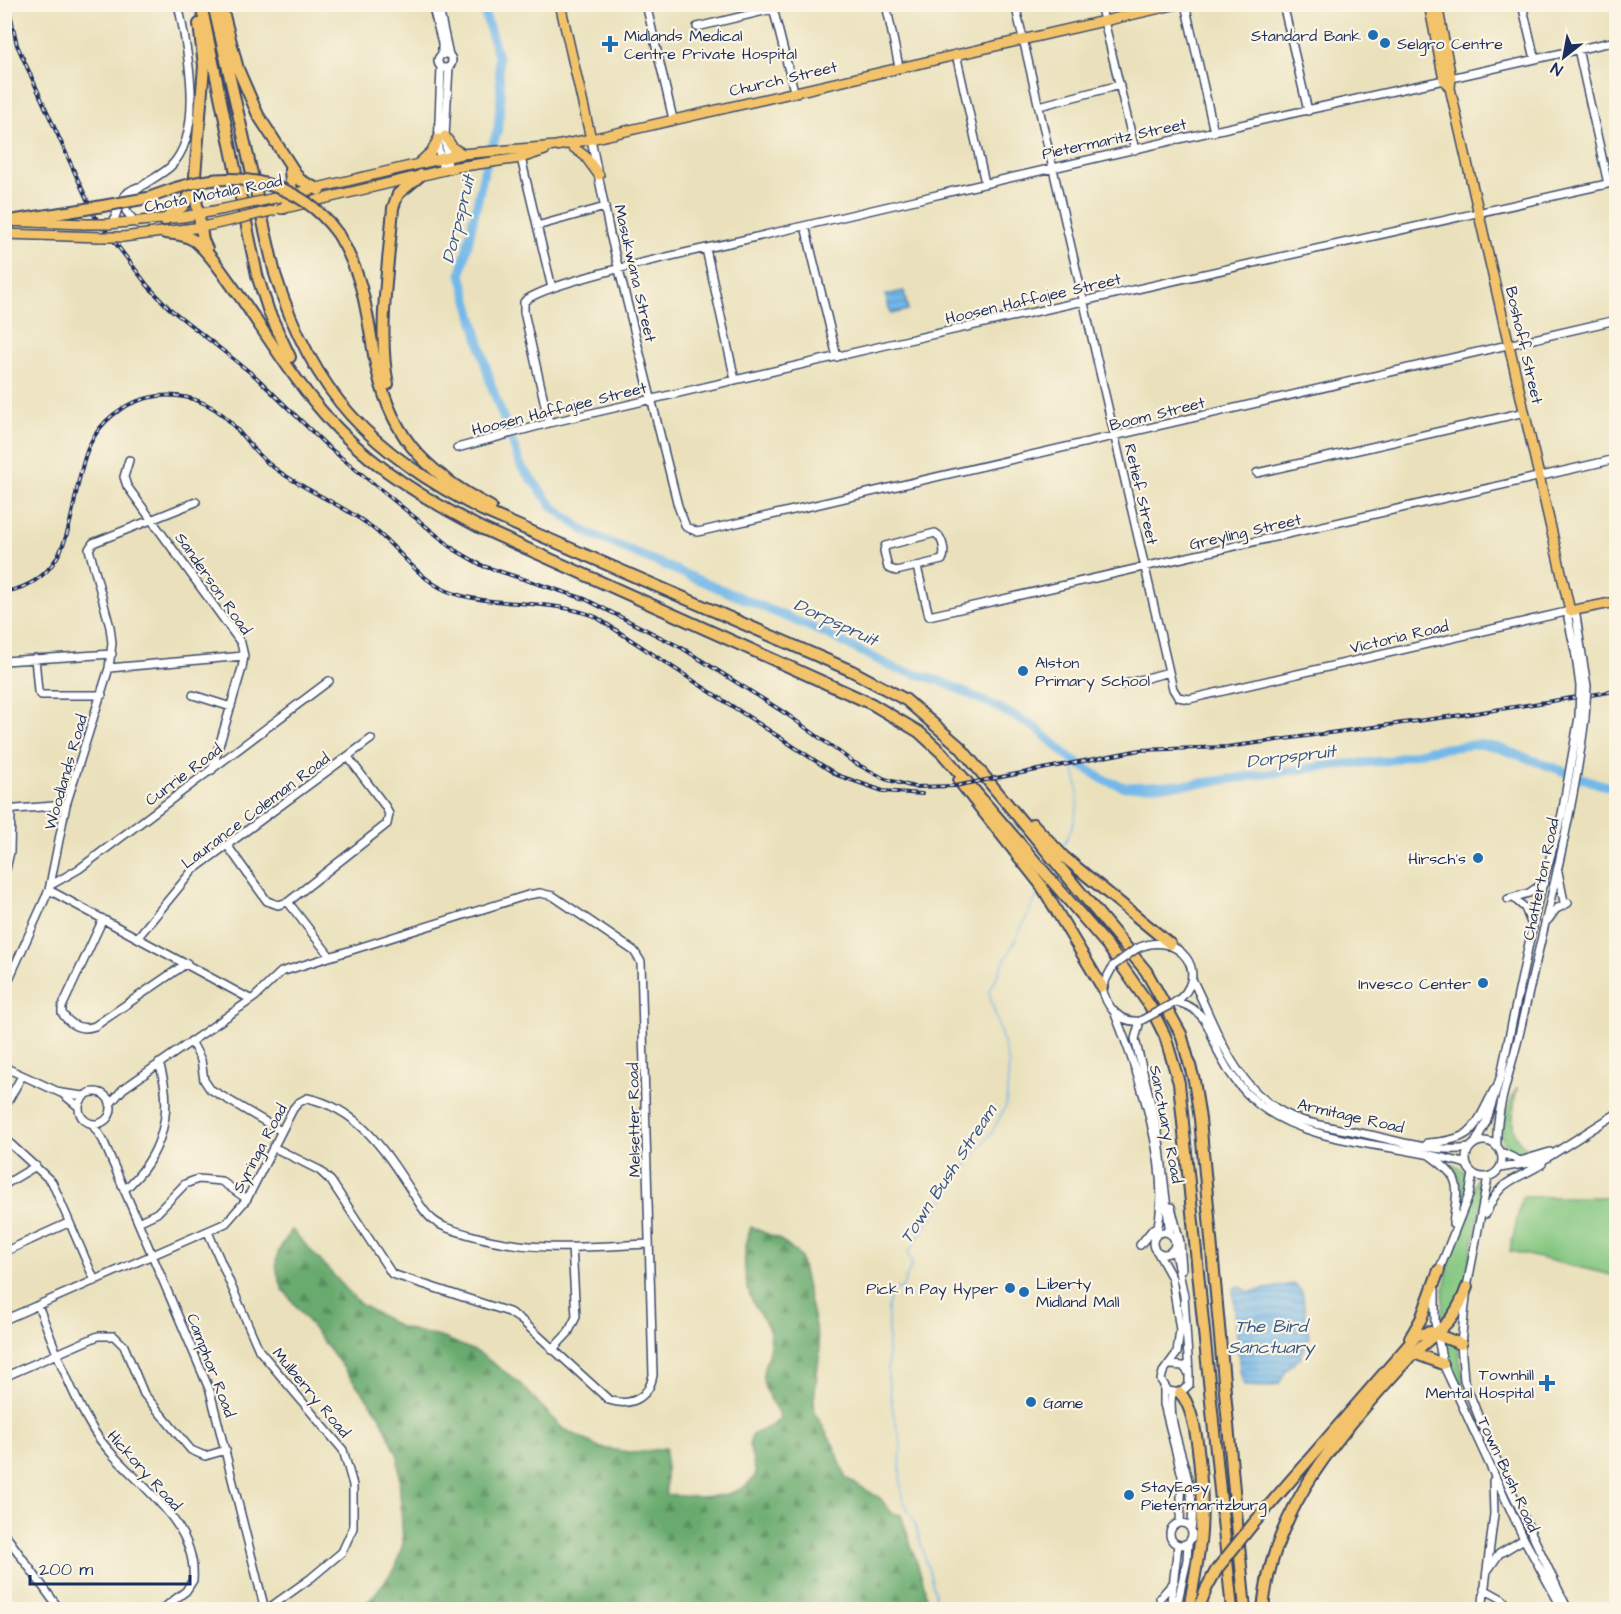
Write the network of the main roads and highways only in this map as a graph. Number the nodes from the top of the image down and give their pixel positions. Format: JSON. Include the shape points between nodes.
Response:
{"nodes":[{"id":1,"x":199,"y":4,"type":"edge"},
{"id":2,"x":213,"y":4,"type":"edge"},
{"id":3,"x":221,"y":4,"type":"edge"},
{"id":4,"x":1157,"y":4,"type":"edge"},
{"id":5,"x":1178,"y":4,"type":"edge"},
{"id":6,"x":1429,"y":4,"type":"edge"},
{"id":7,"x":1437,"y":4,"type":"edge"},
{"id":8,"x":564,"y":5,"type":"edge"},
{"id":9,"x":1104,"y":20,"type":"junction"},
{"id":10,"x":1448,"y":81,"type":"junction"},
{"id":11,"x":591,"y":139,"type":"junction"},
{"id":12,"x":569,"y":144,"type":"junction"},
{"id":13,"x":556,"y":146,"type":"junction"},
{"id":14,"x":463,"y":154,"type":"junction"},
{"id":15,"x":285,"y":156,"type":"junction"},
{"id":16,"x":417,"y":164,"type":"junction"},
{"id":17,"x":421,"y":175,"type":"junction"},
{"id":18,"x":599,"y":175,"type":"road end"},
{"id":19,"x":194,"y":188,"type":"junction"},
{"id":20,"x":319,"y":190,"type":"junction"},
{"id":21,"x":292,"y":194,"type":"junction"},
{"id":22,"x":310,"y":204,"type":"joint"},
{"id":23,"x":280,"y":209,"type":"junction"},
{"id":24,"x":200,"y":214,"type":"junction"},
{"id":25,"x":164,"y":219,"type":"junction"},
{"id":26,"x":7,"y":221,"type":"edge"},
{"id":27,"x":201,"y":227,"type":"junction"},
{"id":28,"x":165,"y":232,"type":"junction"},
{"id":29,"x":4,"y":234,"type":"edge"},
{"id":30,"x":223,"y":275,"type":"junction"},
{"id":31,"x":372,"y":460,"type":"junction"},
{"id":32,"x":463,"y":491,"type":"junction"},
{"id":33,"x":669,"y":592,"type":"junction"},
{"id":34,"x":1617,"y":602,"type":"edge"},
{"id":35,"x":1571,"y":615,"type":"joint"},
{"id":36,"x":1058,"y":858,"type":"junction"},
{"id":37,"x":1045,"y":882,"type":"junction"},
{"id":38,"x":1170,"y":944,"type":"road end"},
{"id":39,"x":1102,"y":987,"type":"road end"},
{"id":40,"x":1439,"y":1270,"type":"road end"},
{"id":41,"x":1467,"y":1287,"type":"road end"},
{"id":42,"x":1437,"y":1336,"type":"junction"},
{"id":43,"x":1461,"y":1344,"type":"road end"},
{"id":44,"x":1400,"y":1353,"type":"junction"},
{"id":45,"x":1414,"y":1353,"type":"junction"},
{"id":46,"x":1443,"y":1364,"type":"road end"},
{"id":47,"x":1176,"y":1393,"type":"road end"},
{"id":48,"x":1189,"y":1610,"type":"edge"},
{"id":49,"x":1198,"y":1610,"type":"edge"},
{"id":50,"x":1232,"y":1610,"type":"edge"},
{"id":51,"x":1245,"y":1610,"type":"edge"},
{"id":52,"x":1263,"y":1610,"type":"edge"}],
"edges":[{"from":1,"to":19,"type":"highway","via":[[204,66]]},
{"from":1,"to":31,"type":"highway","via":[[257,275],[269,312],[283,346],[303,378],[340,427]]},
{"from":2,"to":33,"type":"highway","via":[[274,274],[297,335],[342,406],[399,461],[433,484],[482,510]]},
{"from":3,"to":15,"type":"highway","via":[[247,93]]},
{"from":4,"to":9,"type":"main road","name":"Church Street"},
{"from":5,"to":9,"type":"main road","name":"Church Street"},
{"from":6,"to":10,"type":"main road","name":"Boshoff Street"},
{"from":7,"to":10,"type":"main road","name":"Boshoff Street"},
{"from":8,"to":11,"type":"main road","name":"Masukwana Street"},
{"from":9,"to":11,"type":"main road","name":"Church Street"},
{"from":10,"to":35,"type":"main road","name":"Boshoff Street"},
{"from":11,"to":12,"type":"main road","name":"Church Street"},
{"from":12,"to":13,"type":"main road","name":"Church Street"},
{"from":12,"to":18,"type":"main road","via":[[585,156]]},
{"from":13,"to":14,"type":"main road","name":"Church Street"},
{"from":13,"to":17,"type":"main road","name":"Church Street","via":[[521,158]]},
{"from":14,"to":16,"type":"main road","name":"Church Street"},
{"from":14,"to":16,"type":"main road","via":[[442,137]]},
{"from":15,"to":20,"type":"highway","via":[[300,180]]},
{"from":15,"to":21,"type":"highway","via":[[291,172]]},
{"from":16,"to":20,"type":"main road","name":"Church Street"},
{"from":17,"to":22,"type":"main road","name":"Church Street"},
{"from":17,"to":32,"type":"highway","via":[[398,194],[393,208],[385,320],[386,375],[399,419],[410,438]]},
{"from":19,"to":24,"type":"highway"},
{"from":19,"to":25,"type":"highway","via":[[176,213]]},
{"from":20,"to":21,"type":"main road","name":"Chota Motala Road"},
{"from":21,"to":23,"type":"highway"},
{"from":21,"to":24,"type":"main road","name":"Chota Motala Road","bridge":true},
{"from":22,"to":23,"type":"main road","name":"Chota Motala Road"},
{"from":23,"to":27,"type":"main road","name":"Chota Motala Road","bridge":true},
{"from":24,"to":25,"type":"main road","name":"Chota Motala Road"},
{"from":24,"to":27,"type":"highway"},
{"from":25,"to":26,"type":"main road","name":"Chota Motala Road","bridge":true,"via":[[110,224]]},
{"from":26,"to":32,"type":"highway","bridge":true,"via":[[148,198],[222,177],[272,185],[320,212],[338,234],[357,270],[383,394],[396,425],[421,460]]},
{"from":27,"to":28,"type":"main road","name":"Chota Motala Road"},
{"from":27,"to":30,"type":"highway","via":[[205,245]]},
{"from":28,"to":29,"type":"main road","name":"Chota Motala Road","bridge":true,"via":[[123,237]]},
{"from":28,"to":30,"type":"highway","via":[[197,243]]},
{"from":30,"to":31,"type":"highway","via":[[300,383],[338,429]]},
{"from":31,"to":37,"type":"highway","via":[[428,501],[480,528],[872,704],[940,758]]},
{"from":32,"to":33,"type":"highway","via":[[642,573]]},
{"from":33,"to":36,"type":"highway","via":[[881,685],[931,719]]},
{"from":34,"to":35,"type":"main road","name":"Victoria Road"},
{"from":36,"to":38,"type":"highway"},
{"from":36,"to":51,"type":"highway","via":[[1158,990],[1181,1034],[1194,1080]]},
{"from":37,"to":39,"type":"highway"},
{"from":37,"to":50,"type":"highway","via":[[1107,945],[1150,1006],[1165,1036],[1179,1083]]},
{"from":40,"to":44,"type":"highway","via":[[1417,1327]]},
{"from":41,"to":42,"type":"highway","via":[[1456,1313]]},
{"from":42,"to":43,"type":"highway"},
{"from":42,"to":44,"type":"highway","via":[[1421,1333]]},
{"from":42,"to":45,"type":"highway"},
{"from":44,"to":49,"type":"highway","bridge":true,"via":[[1217,1569]]},
{"from":45,"to":46,"type":"highway"},
{"from":45,"to":52,"type":"highway","via":[[1306,1482],[1276,1547]]},
{"from":47,"to":48,"type":"highway","via":[[1187,1400],[1194,1419],[1201,1513]]}]}
